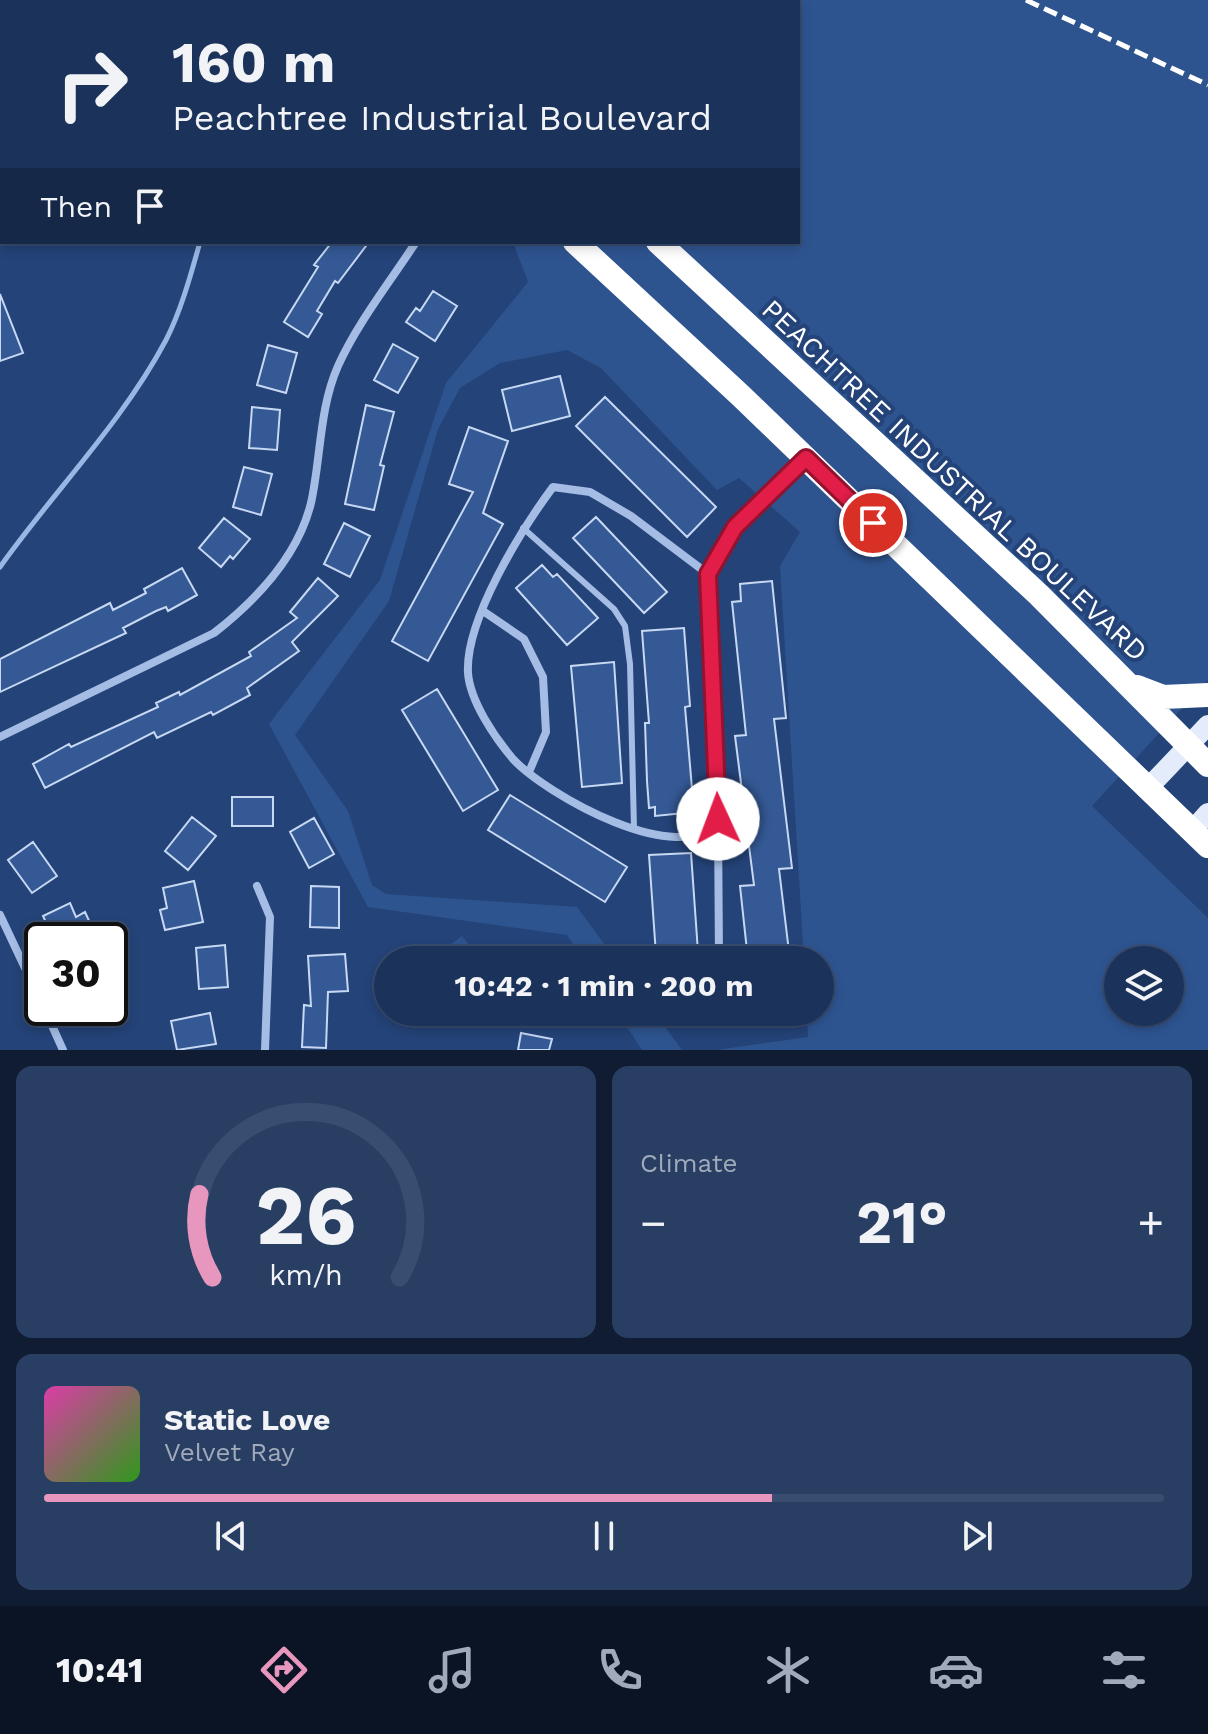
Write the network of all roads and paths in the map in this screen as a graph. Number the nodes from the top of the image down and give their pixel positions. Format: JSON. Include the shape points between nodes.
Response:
{"nodes":[{"id":1,"x":415,"y":244,"type":"edge"},
{"id":2,"x":577,"y":244,"type":"edge"},
{"id":3,"x":660,"y":244,"type":"edge"},
{"id":4,"x":806,"y":458,"type":"junction"},
{"id":5,"x":522,"y":528,"type":"junction"},
{"id":6,"x":708,"y":574,"type":"junction"},
{"id":7,"x":483,"y":611,"type":"junction"},
{"id":8,"x":1127,"y":683,"type":"junction"},
{"id":9,"x":1208,"y":695,"type":"edge"},
{"id":10,"x":1208,"y":725,"type":"edge"},
{"id":11,"x":0,"y":737,"type":"edge"},
{"id":12,"x":1188,"y":747,"type":"junction"},
{"id":13,"x":1208,"y":765,"type":"edge"},
{"id":14,"x":529,"y":772,"type":"junction"},
{"id":15,"x":1148,"y":788,"type":"junction"},
{"id":16,"x":718,"y":819,"type":"junction"},
{"id":17,"x":634,"y":828,"type":"junction"},
{"id":18,"x":1203,"y":830,"type":"edge"},
{"id":19,"x":257,"y":886,"type":"dead end"},
{"id":20,"x":0,"y":915,"type":"edge"},
{"id":21,"x":719,"y":946,"type":"edge"},
{"id":22,"x":24,"y":966,"type":"edge"},
{"id":23,"x":52,"y":1026,"type":"edge"},
{"id":24,"x":63,"y":1050,"type":"edge"},
{"id":25,"x":265,"y":1050,"type":"edge"}],
"edges":[{"from":1,"to":11,"type":"street","via":[[338,367],[326,403],[310,506],[272,578],[214,633]]},
{"from":2,"to":4,"type":"highway"},
{"from":3,"to":8,"type":"highway","name":"PEACHTREE INDUSTRIAL BOULEVARD"},
{"from":4,"to":6,"type":"street","via":[[735,527]]},
{"from":4,"to":15,"type":"highway"},
{"from":5,"to":6,"type":"street","via":[[553,487],[590,492]]},
{"from":5,"to":7,"type":"street"},
{"from":5,"to":17,"type":"lane","via":[[614,609],[625,626]]},
{"from":6,"to":16,"type":"street"},
{"from":7,"to":14,"type":"street","via":[[470,640],[468,676],[478,706],[514,760]]},
{"from":7,"to":14,"type":"street","via":[[524,639],[543,677],[546,732]]},
{"from":8,"to":9,"type":"highway","via":[[1163,697]]},
{"from":8,"to":12,"type":"highway","name":"PEACHTREE INDUSTRIAL BOULEVARD"},
{"from":10,"to":12,"type":"main road"},
{"from":12,"to":13,"type":"highway","name":"PEACHTREE INDUSTRIAL BOULEVARD"},
{"from":12,"to":15,"type":"main road"},
{"from":14,"to":17,"type":"street","via":[[563,798]]},
{"from":15,"to":18,"type":"highway"},
{"from":16,"to":17,"type":"street","via":[[701,835],[680,839]]},
{"from":16,"to":21,"type":"street"},
{"from":19,"to":25,"type":"street","via":[[270,917]]},
{"from":20,"to":22,"type":"street"},
{"from":23,"to":24,"type":"street"}]}
